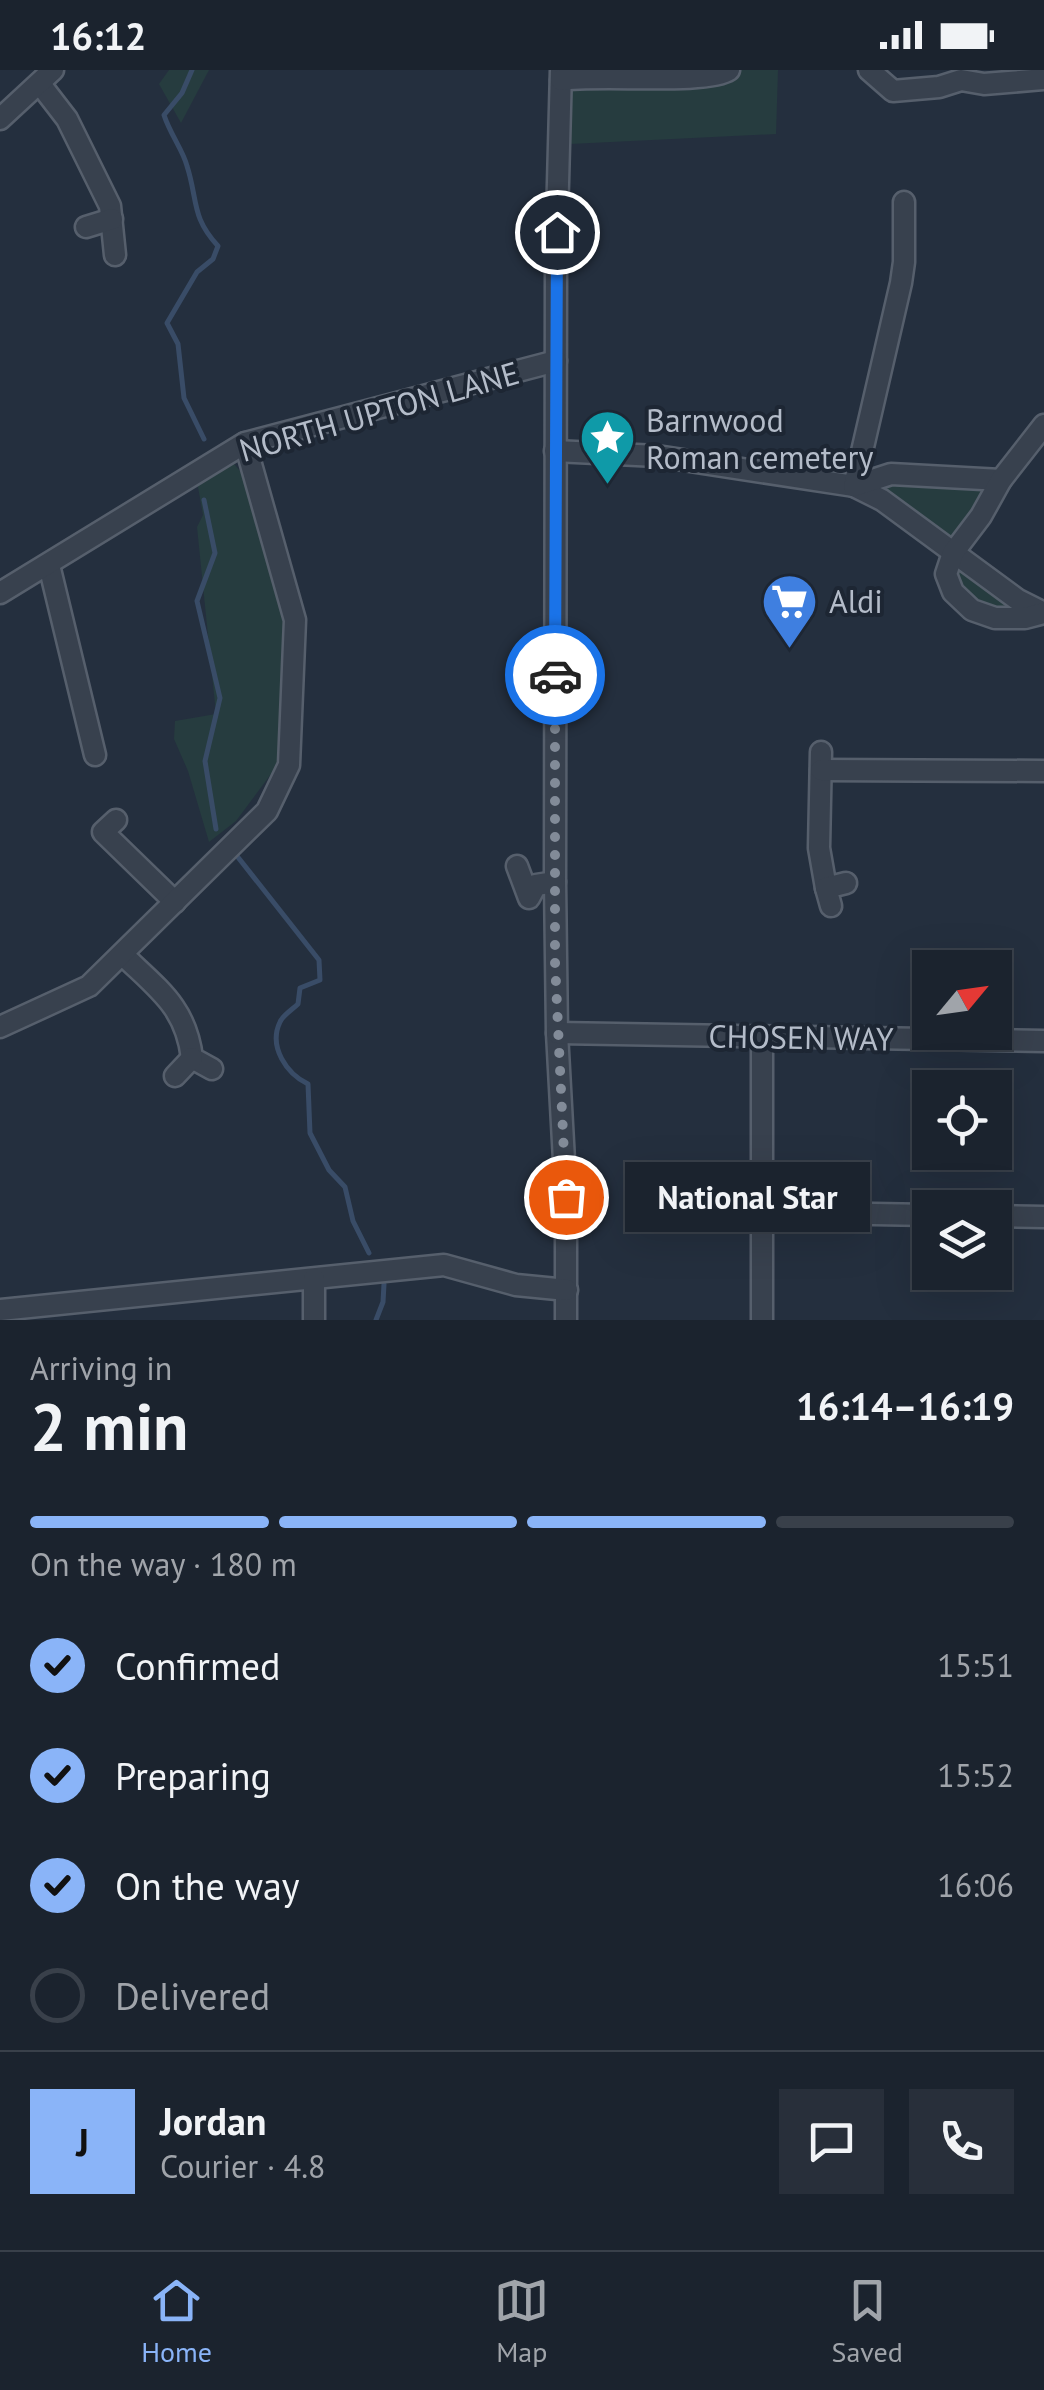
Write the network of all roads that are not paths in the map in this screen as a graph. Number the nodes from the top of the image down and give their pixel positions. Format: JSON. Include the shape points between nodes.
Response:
{"nodes":[{"id":1,"x":729,"y":70,"type":"edge"},
{"id":2,"x":869,"y":70,"type":"edge"},
{"id":3,"x":561,"y":75,"type":"edge"},
{"id":4,"x":47,"y":77,"type":"edge"},
{"id":5,"x":1044,"y":78,"type":"edge"},
{"id":6,"x":0,"y":118,"type":"edge"},
{"id":7,"x":904,"y":202,"type":"dead end"},
{"id":8,"x":112,"y":219,"type":"junction"},
{"id":9,"x":86,"y":227,"type":"dead end"},
{"id":10,"x":115,"y":255,"type":"dead end"},
{"id":11,"x":556,"y":362,"type":"junction"},
{"id":12,"x":1044,"y":424,"type":"edge"},
{"id":13,"x":245,"y":444,"type":"junction"},
{"id":14,"x":555,"y":451,"type":"junction"},
{"id":15,"x":1002,"y":480,"type":"junction"},
{"id":16,"x":854,"y":486,"type":"junction"},
{"id":17,"x":952,"y":553,"type":"junction"},
{"id":18,"x":49,"y":565,"type":"junction"},
{"id":19,"x":0,"y":593,"type":"edge"},
{"id":20,"x":1044,"y":612,"type":"edge"},
{"id":21,"x":95,"y":755,"type":"dead end"},
{"id":22,"x":1044,"y":772,"type":"edge"},
{"id":23,"x":103,"y":831,"type":"dead end"},
{"id":24,"x":517,"y":866,"type":"dead end"},
{"id":25,"x":554,"y":882,"type":"junction"},
{"id":26,"x":834,"y":892,"type":"dead end"},
{"id":27,"x":175,"y":902,"type":"junction"},
{"id":28,"x":123,"y":955,"type":"junction"},
{"id":29,"x":0,"y":1027,"type":"edge"},
{"id":30,"x":557,"y":1033,"type":"junction"},
{"id":31,"x":762,"y":1038,"type":"junction"},
{"id":32,"x":1044,"y":1041,"type":"edge"},
{"id":33,"x":192,"y":1058,"type":"junction"},
{"id":34,"x":212,"y":1069,"type":"dead end"},
{"id":35,"x":175,"y":1076,"type":"dead end"},
{"id":36,"x":762,"y":1212,"type":"junction"},
{"id":37,"x":912,"y":1215,"type":"edge"},
{"id":38,"x":1012,"y":1216,"type":"edge"},
{"id":39,"x":1044,"y":1217,"type":"edge"},
{"id":40,"x":314,"y":1279,"type":"junction"},
{"id":41,"x":567,"y":1290,"type":"junction"},
{"id":42,"x":0,"y":1310,"type":"edge"},
{"id":43,"x":314,"y":1320,"type":"edge"},
{"id":44,"x":566,"y":1320,"type":"edge"},
{"id":45,"x":762,"y":1320,"type":"edge"}],
"edges":[{"from":1,"to":3,"type":"street","via":[[711,78]]},
{"from":2,"to":5,"type":"street","via":[[893,91],[961,80]]},
{"from":3,"to":11,"type":"street"},
{"from":4,"to":6,"type":"street"},
{"from":4,"to":8,"type":"street"},
{"from":7,"to":16,"type":"street","via":[[901,283]]},
{"from":8,"to":9,"type":"street"},
{"from":8,"to":10,"type":"street"},
{"from":11,"to":13,"type":"street","name":"NORTH UPTON LANE"},
{"from":11,"to":14,"type":"street"},
{"from":12,"to":15,"type":"street"},
{"from":13,"to":18,"type":"street","name":"NORTH UPTON LANE"},
{"from":13,"to":27,"type":"street","via":[[294,620],[289,765],[267,811]]},
{"from":14,"to":16,"type":"street","via":[[657,456]]},
{"from":14,"to":25,"type":"street"},
{"from":15,"to":16,"type":"street","via":[[890,474]]},
{"from":15,"to":17,"type":"street"},
{"from":16,"to":17,"type":"street"},
{"from":17,"to":20,"type":"street"},
{"from":17,"to":20,"type":"street","via":[[946,574],[972,610],[994,618]]},
{"from":18,"to":19,"type":"street","name":"NORTH UPTON LANE"},
{"from":18,"to":21,"type":"street"},
{"from":22,"to":26,"type":"street","via":[[821,761],[819,848]]},
{"from":23,"to":27,"type":"street"},
{"from":24,"to":25,"type":"street","via":[[528,898],[536,885]]},
{"from":25,"to":30,"type":"street"},
{"from":27,"to":28,"type":"street"},
{"from":28,"to":29,"type":"street","via":[[89,986]]},
{"from":28,"to":33,"type":"street","via":[[172,1002],[184,1020]]},
{"from":30,"to":31,"type":"street","name":"CHOSEN WAY"},
{"from":30,"to":41,"type":"street"},
{"from":31,"to":32,"type":"street","name":"CHOSEN WAY"},
{"from":31,"to":36,"type":"street"},
{"from":33,"to":34,"type":"street"},
{"from":33,"to":35,"type":"street"},
{"from":36,"to":37,"type":"street"},
{"from":36,"to":45,"type":"street"},
{"from":38,"to":39,"type":"street"},
{"from":40,"to":41,"type":"street","via":[[444,1266]]},
{"from":40,"to":42,"type":"street"},
{"from":40,"to":43,"type":"street"},
{"from":41,"to":44,"type":"street"}]}
